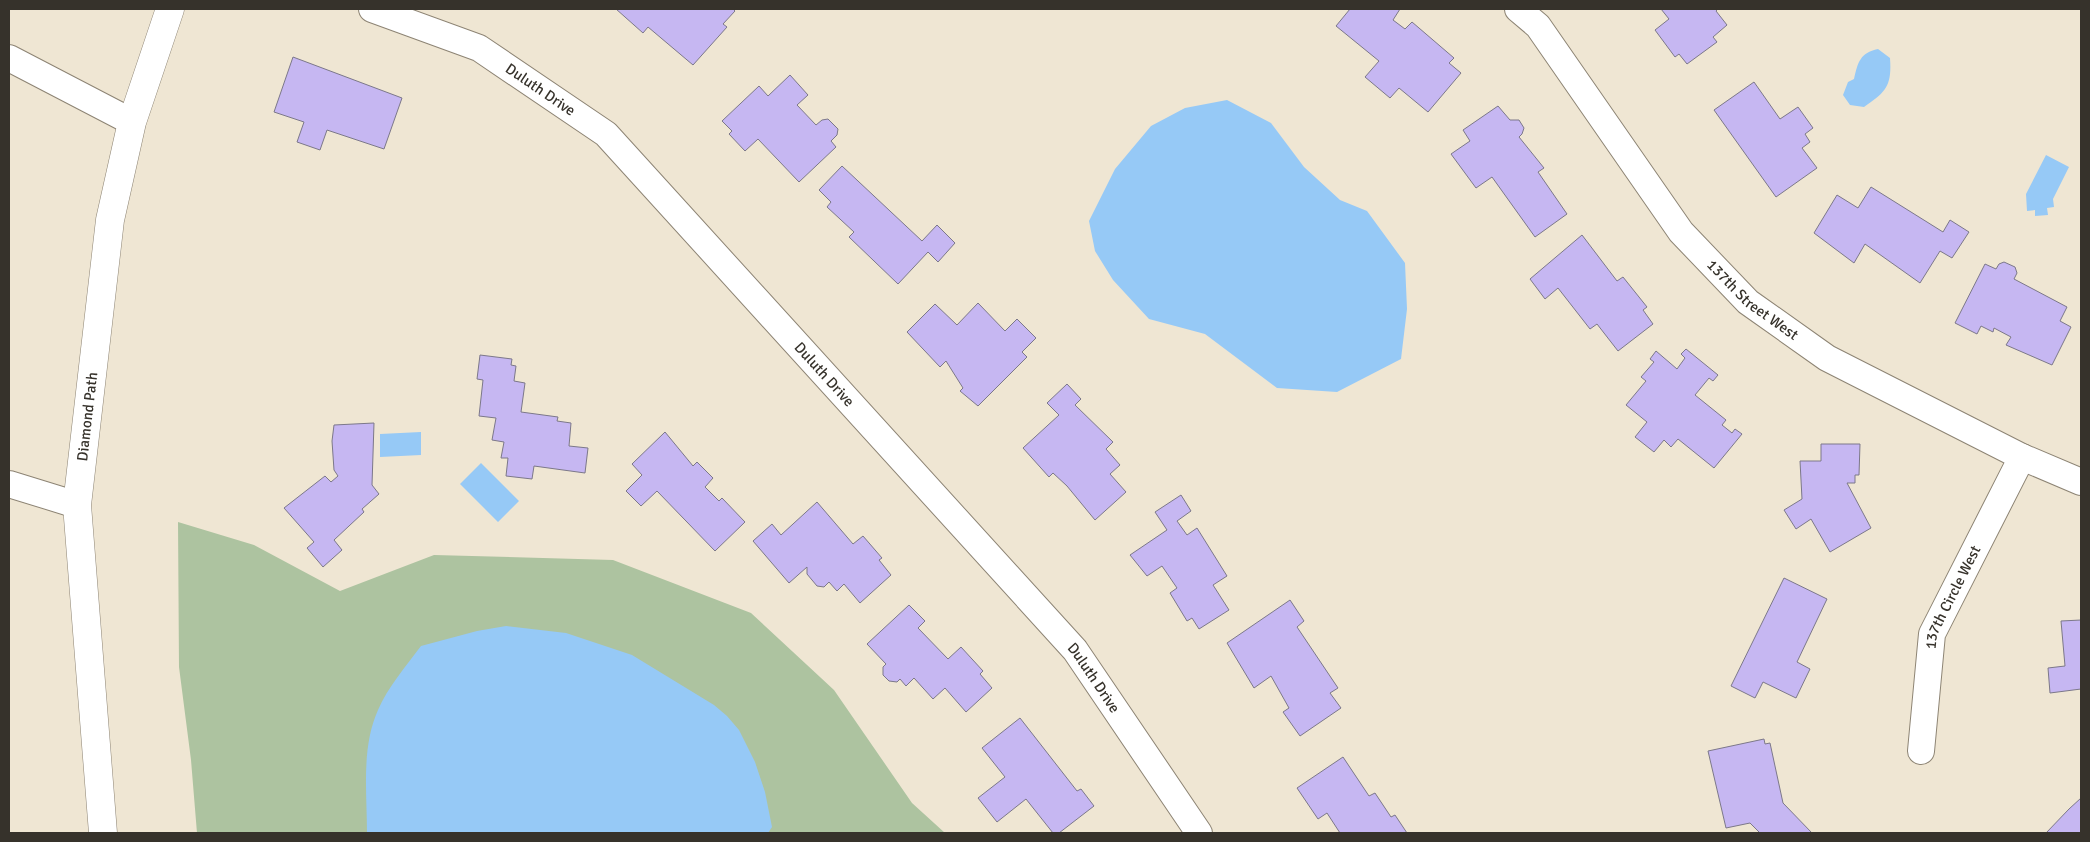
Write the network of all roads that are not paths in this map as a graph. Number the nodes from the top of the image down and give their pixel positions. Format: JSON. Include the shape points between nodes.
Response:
{"nodes":[{"id":1,"x":170,"y":9,"type":"edge"},
{"id":2,"x":372,"y":9,"type":"edge"},
{"id":3,"x":1518,"y":9,"type":"edge"},
{"id":4,"x":9,"y":58,"type":"edge"},
{"id":5,"x":132,"y":122,"type":"junction"},
{"id":6,"x":2022,"y":456,"type":"junction"},
{"id":7,"x":2081,"y":482,"type":"edge"},
{"id":8,"x":9,"y":484,"type":"edge"},
{"id":9,"x":77,"y":505,"type":"junction"},
{"id":10,"x":1921,"y":751,"type":"dead end"},
{"id":11,"x":103,"y":833,"type":"edge"},
{"id":12,"x":1199,"y":833,"type":"edge"}],
"edges":[{"from":1,"to":5,"type":"street","name":"Diamond Path"},
{"from":2,"to":12,"type":"street","name":"Duluth Drive","via":[[479,48],[606,134],[1075,650]]},
{"from":3,"to":6,"type":"street","name":"137th Street West","via":[[1538,26],[1681,232],[1748,302],[1827,358]]},
{"from":4,"to":5,"type":"street"},
{"from":5,"to":9,"type":"street","name":"Diamond Path","via":[[107,243]]},
{"from":6,"to":7,"type":"street","name":"137th Street West"},
{"from":6,"to":10,"type":"street","name":"137th Circle West","via":[[1932,634]]},
{"from":8,"to":9,"type":"street"},
{"from":9,"to":11,"type":"street","name":"Diamond Path"}]}
